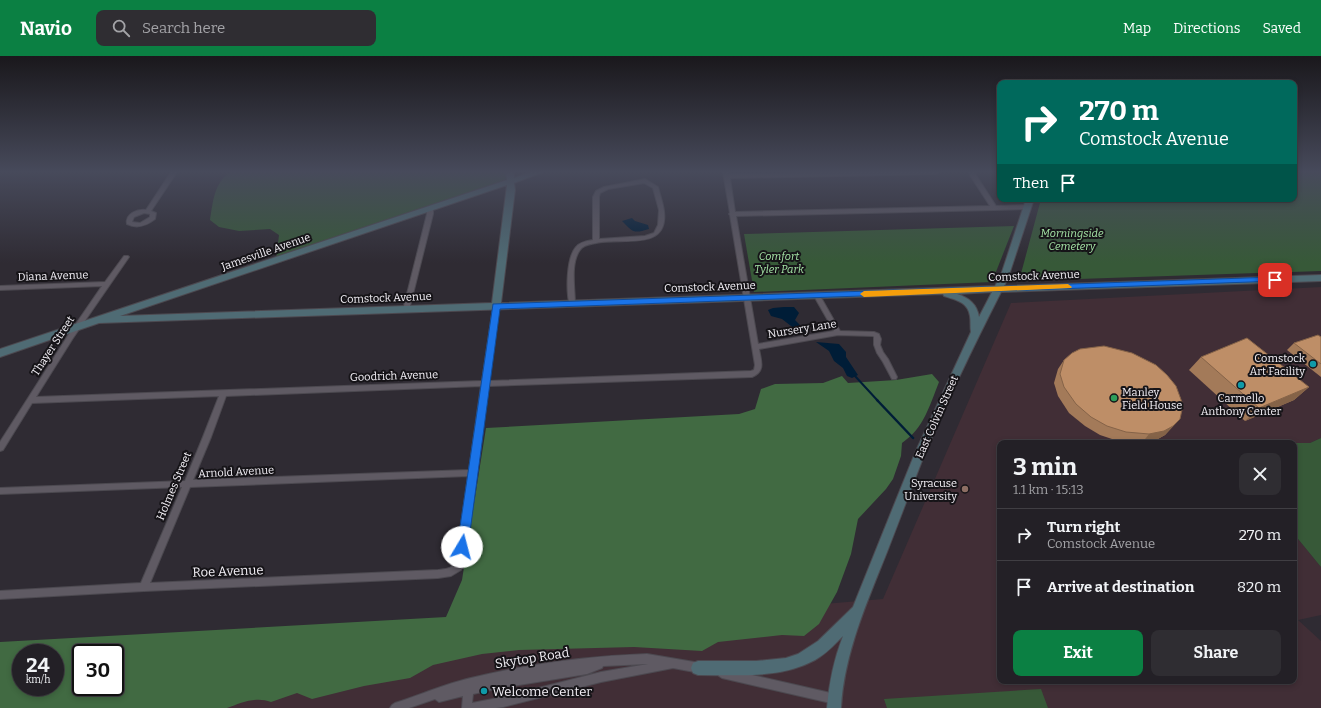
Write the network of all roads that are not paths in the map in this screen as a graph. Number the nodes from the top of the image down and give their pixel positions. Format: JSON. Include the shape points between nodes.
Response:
{"nodes":[{"id":1,"x":154,"y":202,"type":"edge"},
{"id":2,"x":446,"y":202,"type":"edge"},
{"id":3,"x":508,"y":202,"type":"edge"},
{"id":4,"x":596,"y":202,"type":"edge"},
{"id":5,"x":660,"y":202,"type":"edge"},
{"id":6,"x":730,"y":202,"type":"edge"},
{"id":7,"x":990,"y":202,"type":"edge"},
{"id":8,"x":1029,"y":203,"type":"edge"},
{"id":9,"x":994,"y":208,"type":"junction"},
{"id":10,"x":430,"y":209,"type":"junction"},
{"id":11,"x":148,"y":211,"type":"dead end"},
{"id":12,"x":732,"y":214,"type":"junction"},
{"id":13,"x":596,"y":240,"type":"junction"},
{"id":14,"x":126,"y":257,"type":"dead end"},
{"id":15,"x":1321,"y":278,"type":"edge"},
{"id":16,"x":107,"y":284,"type":"junction"},
{"id":17,"x":0,"y":288,"type":"edge"},
{"id":18,"x":998,"y":289,"type":"junction"},
{"id":19,"x":935,"y":291,"type":"junction"},
{"id":20,"x":817,"y":296,"type":"junction"},
{"id":21,"x":747,"y":298,"type":"junction"},
{"id":22,"x":572,"y":304,"type":"junction"},
{"id":23,"x":496,"y":306,"type":"junction"},
{"id":24,"x":406,"y":310,"type":"junction"},
{"id":25,"x":100,"y":320,"type":"junction"},
{"id":26,"x":77,"y":328,"type":"junction"},
{"id":27,"x":838,"y":333,"type":"junction"},
{"id":28,"x":975,"y":334,"type":"junction"},
{"id":29,"x":755,"y":347,"type":"junction"},
{"id":30,"x":0,"y":353,"type":"edge"},
{"id":31,"x":894,"y":377,"type":"dead end"},
{"id":32,"x":485,"y":383,"type":"junction"},
{"id":33,"x":223,"y":394,"type":"junction"},
{"id":34,"x":31,"y":400,"type":"junction"},
{"id":35,"x":0,"y":448,"type":"edge"},
{"id":36,"x":472,"y":473,"type":"junction"},
{"id":37,"x":186,"y":485,"type":"junction"},
{"id":38,"x":0,"y":491,"type":"edge"},
{"id":39,"x":144,"y":587,"type":"junction"},
{"id":40,"x":0,"y":595,"type":"edge"},
{"id":41,"x":858,"y":610,"type":"junction"},
{"id":42,"x":677,"y":664,"type":"junction"},
{"id":43,"x":698,"y":668,"type":"junction"},
{"id":44,"x":500,"y":679,"type":"junction"},
{"id":45,"x":469,"y":687,"type":"junction"},
{"id":46,"x":503,"y":702,"type":"junction"},
{"id":47,"x":834,"y":703,"type":"edge"},
{"id":48,"x":395,"y":708,"type":"edge"},
{"id":49,"x":467,"y":708,"type":"edge"},
{"id":50,"x":473,"y":708,"type":"edge"}],
"edges":[{"from":1,"to":11,"type":"street"},
{"from":2,"to":10,"type":"street","name":"Jamesville Avenue"},
{"from":3,"to":23,"type":"street"},
{"from":4,"to":13,"type":"street"},
{"from":5,"to":13,"type":"street","via":[[661,222],[658,232],[653,236]]},
{"from":6,"to":12,"type":"street"},
{"from":7,"to":9,"type":"street"},
{"from":8,"to":9,"type":"street"},
{"from":8,"to":18,"type":"street","name":"East Colvin Street","via":[[1014,253]]},
{"from":9,"to":12,"type":"street"},
{"from":10,"to":24,"type":"street"},
{"from":10,"to":25,"type":"street","name":"Jamesville Avenue"},
{"from":12,"to":21,"type":"street"},
{"from":13,"to":22,"type":"street","via":[[580,245],[576,250],[572,261]]},
{"from":14,"to":16,"type":"street","name":"Thayer Street"},
{"from":15,"to":18,"type":"street","name":"Comstock Avenue"},
{"from":16,"to":17,"type":"street","name":"Diana Avenue"},
{"from":16,"to":26,"type":"street","name":"Thayer Street"},
{"from":18,"to":19,"type":"street","name":"Comstock Avenue"},
{"from":18,"to":28,"type":"street","name":"East Colvin Street"},
{"from":19,"to":20,"type":"street","name":"Comstock Avenue"},
{"from":19,"to":28,"type":"street","via":[[966,300],[973,306]]},
{"from":20,"to":21,"type":"street","name":"Comstock Avenue"},
{"from":20,"to":27,"type":"street"},
{"from":21,"to":22,"type":"street","name":"Comstock Avenue"},
{"from":21,"to":29,"type":"street"},
{"from":22,"to":23,"type":"street","name":"Comstock Avenue"},
{"from":23,"to":24,"type":"street","name":"Comstock Avenue"},
{"from":23,"to":32,"type":"street"},
{"from":24,"to":25,"type":"street","name":"Comstock Avenue"},
{"from":25,"to":26,"type":"street","name":"Jamesville Avenue"},
{"from":26,"to":30,"type":"street","name":"Jamesville Avenue"},
{"from":26,"to":34,"type":"street","name":"Thayer Street"},
{"from":27,"to":29,"type":"street","name":"Nursery Lane"},
{"from":27,"to":31,"type":"street","name":"Nursery Lane","via":[[877,336],[880,354],[886,360]]},
{"from":28,"to":41,"type":"street","name":"East Colvin Street","via":[[920,453]]},
{"from":29,"to":32,"type":"street","name":"Goodrich Avenue","via":[[758,365],[757,371],[752,374]]},
{"from":32,"to":33,"type":"street","name":"Goodrich Avenue"},
{"from":32,"to":36,"type":"street"},
{"from":33,"to":34,"type":"street","name":"Goodrich Avenue"},
{"from":33,"to":37,"type":"street","name":"Holmes Street"},
{"from":34,"to":35,"type":"street","name":"Thayer Street"},
{"from":36,"to":37,"type":"street","name":"Arnold Avenue"},
{"from":36,"to":39,"type":"street","name":"Roe Avenue","via":[[462,547],[457,570],[454,572]]},
{"from":37,"to":38,"type":"street","name":"Arnold Avenue"},
{"from":37,"to":39,"type":"street","name":"Holmes Street"},
{"from":39,"to":40,"type":"street","name":"Roe Avenue"},
{"from":41,"to":43,"type":"street","via":[[827,643],[809,656],[760,668]]},
{"from":41,"to":47,"type":"street","name":"East Colvin Street","via":[[844,650]]},
{"from":42,"to":43,"type":"street"},
{"from":42,"to":44,"type":"street","via":[[647,658],[614,660],[587,669]]},
{"from":42,"to":46,"type":"street","via":[[601,677]]},
{"from":43,"to":47,"type":"street"},
{"from":44,"to":45,"type":"street"},
{"from":44,"to":46,"type":"street"},
{"from":45,"to":48,"type":"street","via":[[418,699]]},
{"from":45,"to":49,"type":"street"},
{"from":46,"to":50,"type":"street"}]}
